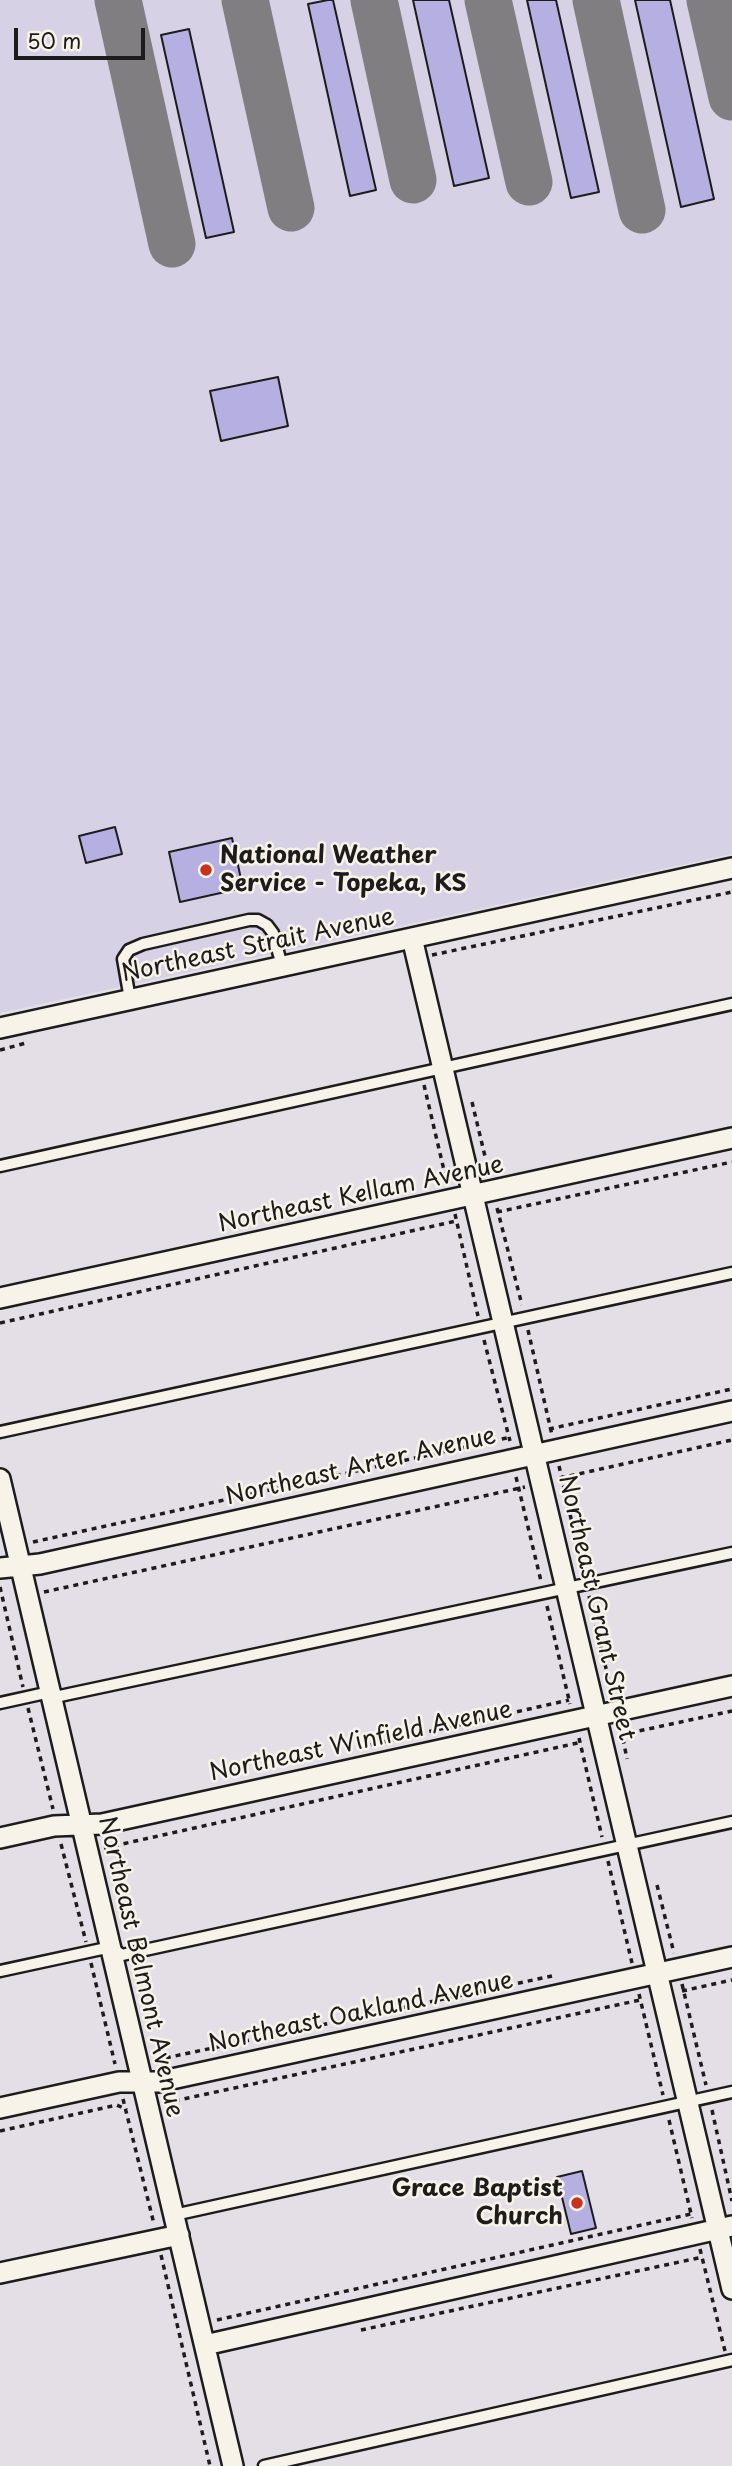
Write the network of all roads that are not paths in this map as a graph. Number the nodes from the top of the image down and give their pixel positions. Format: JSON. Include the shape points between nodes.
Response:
{"nodes":[{"id":1,"x":732,"y":868,"type":"edge"},
{"id":2,"x":412,"y":938,"type":"junction"},
{"id":3,"x":282,"y":966,"type":"junction"},
{"id":4,"x":130,"y":999,"type":"junction"},
{"id":5,"x":732,"y":1004,"type":"edge"},
{"id":6,"x":0,"y":1028,"type":"edge"},
{"id":7,"x":442,"y":1068,"type":"junction"},
{"id":8,"x":732,"y":1139,"type":"edge"},
{"id":9,"x":0,"y":1166,"type":"edge"},
{"id":10,"x":473,"y":1195,"type":"junction"},
{"id":11,"x":732,"y":1273,"type":"edge"},
{"id":12,"x":0,"y":1298,"type":"edge"},
{"id":13,"x":503,"y":1324,"type":"junction"},
{"id":14,"x":732,"y":1411,"type":"edge"},
{"id":15,"x":0,"y":1432,"type":"edge"},
{"id":16,"x":534,"y":1454,"type":"junction"},
{"id":17,"x":0,"y":1479,"type":"edge"},
{"id":18,"x":732,"y":1553,"type":"edge"},
{"id":19,"x":21,"y":1566,"type":"junction"},
{"id":20,"x":0,"y":1568,"type":"edge"},
{"id":21,"x":566,"y":1589,"type":"junction"},
{"id":22,"x":732,"y":1686,"type":"edge"},
{"id":23,"x":50,"y":1692,"type":"junction"},
{"id":24,"x":0,"y":1703,"type":"edge"},
{"id":25,"x":594,"y":1706,"type":"junction"},
{"id":26,"x":732,"y":1822,"type":"edge"},
{"id":27,"x":82,"y":1824,"type":"junction"},
{"id":28,"x":0,"y":1838,"type":"edge"},
{"id":29,"x":627,"y":1845,"type":"junction"},
{"id":30,"x":111,"y":1947,"type":"junction"},
{"id":31,"x":732,"y":1957,"type":"edge"},
{"id":32,"x":0,"y":1971,"type":"edge"},
{"id":33,"x":657,"y":1974,"type":"junction"},
{"id":34,"x":142,"y":2082,"type":"junction"},
{"id":35,"x":732,"y":2092,"type":"edge"},
{"id":36,"x":687,"y":2101,"type":"junction"},
{"id":37,"x":0,"y":2108,"type":"edge"},
{"id":38,"x":722,"y":2205,"type":"edge"},
{"id":39,"x":174,"y":2216,"type":"junction"},
{"id":40,"x":725,"y":2227,"type":"edge"},
{"id":41,"x":179,"y":2235,"type":"junction"},
{"id":42,"x":0,"y":2273,"type":"edge"},
{"id":43,"x":732,"y":2289,"type":"edge"},
{"id":44,"x":207,"y":2354,"type":"junction"},
{"id":45,"x":732,"y":2360,"type":"edge"},
{"id":46,"x":233,"y":2466,"type":"edge"},
{"id":47,"x":264,"y":2466,"type":"edge"}],
"edges":[{"from":1,"to":2,"type":"street","name":"Northeast Strait Avenue"},
{"from":2,"to":3,"type":"street","name":"Northeast Strait Avenue"},
{"from":2,"to":7,"type":"street","name":"Northeast Grant Street"},
{"from":3,"to":4,"type":"street","name":"Northeast Strait Avenue"},
{"from":3,"to":4,"type":"lane","via":[[273,933],[258,919],[249,920],[129,950],[123,959]]},
{"from":4,"to":6,"type":"street","name":"Northeast Strait Avenue"},
{"from":5,"to":7,"type":"lane"},
{"from":7,"to":9,"type":"lane"},
{"from":7,"to":10,"type":"street","name":"Northeast Grant Street"},
{"from":8,"to":10,"type":"street","name":"Northeast Kellam Avenue"},
{"from":10,"to":12,"type":"street","name":"Northeast Kellam Avenue"},
{"from":10,"to":13,"type":"street","name":"Northeast Grant Street"},
{"from":11,"to":13,"type":"lane"},
{"from":13,"to":15,"type":"lane"},
{"from":13,"to":16,"type":"street","name":"Northeast Grant Street"},
{"from":14,"to":16,"type":"street","name":"Northeast Arter Avenue"},
{"from":16,"to":19,"type":"street","name":"Northeast Arter Avenue"},
{"from":16,"to":21,"type":"street","name":"Northeast Grant Street"},
{"from":17,"to":19,"type":"street","name":"Northeast Belmont Avenue"},
{"from":18,"to":21,"type":"lane"},
{"from":19,"to":20,"type":"street","name":"Northeast Arter Avenue"},
{"from":19,"to":23,"type":"street","name":"Northeast Belmont Avenue"},
{"from":21,"to":23,"type":"lane","via":[[60,1696]]},
{"from":21,"to":25,"type":"street","name":"Northeast Grant Street"},
{"from":22,"to":25,"type":"street","name":"Northeast Winfield Avenue"},
{"from":23,"to":24,"type":"lane"},
{"from":23,"to":27,"type":"street","name":"Northeast Belmont Avenue"},
{"from":25,"to":27,"type":"street","name":"Northeast Winfield Avenue","via":[[102,1824]]},
{"from":25,"to":29,"type":"street","name":"Northeast Grant Street"},
{"from":26,"to":29,"type":"lane"},
{"from":27,"to":28,"type":"street","name":"Northeast Winfield Avenue"},
{"from":27,"to":30,"type":"street","name":"Northeast Belmont Avenue"},
{"from":29,"to":30,"type":"lane","via":[[122,1955]]},
{"from":29,"to":33,"type":"street","name":"Northeast Grant Street"},
{"from":30,"to":32,"type":"lane"},
{"from":30,"to":34,"type":"street","name":"Northeast Belmont Avenue"},
{"from":31,"to":33,"type":"street","name":"Northeast Oakland Avenue"},
{"from":33,"to":34,"type":"street","name":"Northeast Oakland Avenue","via":[[164,2081]]},
{"from":33,"to":36,"type":"street","name":"Northeast Grant Street"},
{"from":34,"to":37,"type":"street","name":"Northeast Oakland Avenue","via":[[119,2082]]},
{"from":34,"to":39,"type":"street","name":"Northeast Belmont Avenue"},
{"from":35,"to":36,"type":"lane"},
{"from":36,"to":38,"type":"street","name":"Northeast Grant Street"},
{"from":36,"to":39,"type":"lane"},
{"from":38,"to":40,"type":"street","name":"Northeast Grant Street"},
{"from":39,"to":41,"type":"street","name":"Northeast Belmont Avenue"},
{"from":40,"to":43,"type":"street","name":"Northeast Grant Street","via":[[723,2252]]},
{"from":40,"to":44,"type":"street"},
{"from":41,"to":42,"type":"street"},
{"from":41,"to":44,"type":"street","name":"Northeast Belmont Avenue"},
{"from":44,"to":46,"type":"street","name":"Northeast Belmont Avenue"},
{"from":45,"to":47,"type":"lane"}]}
